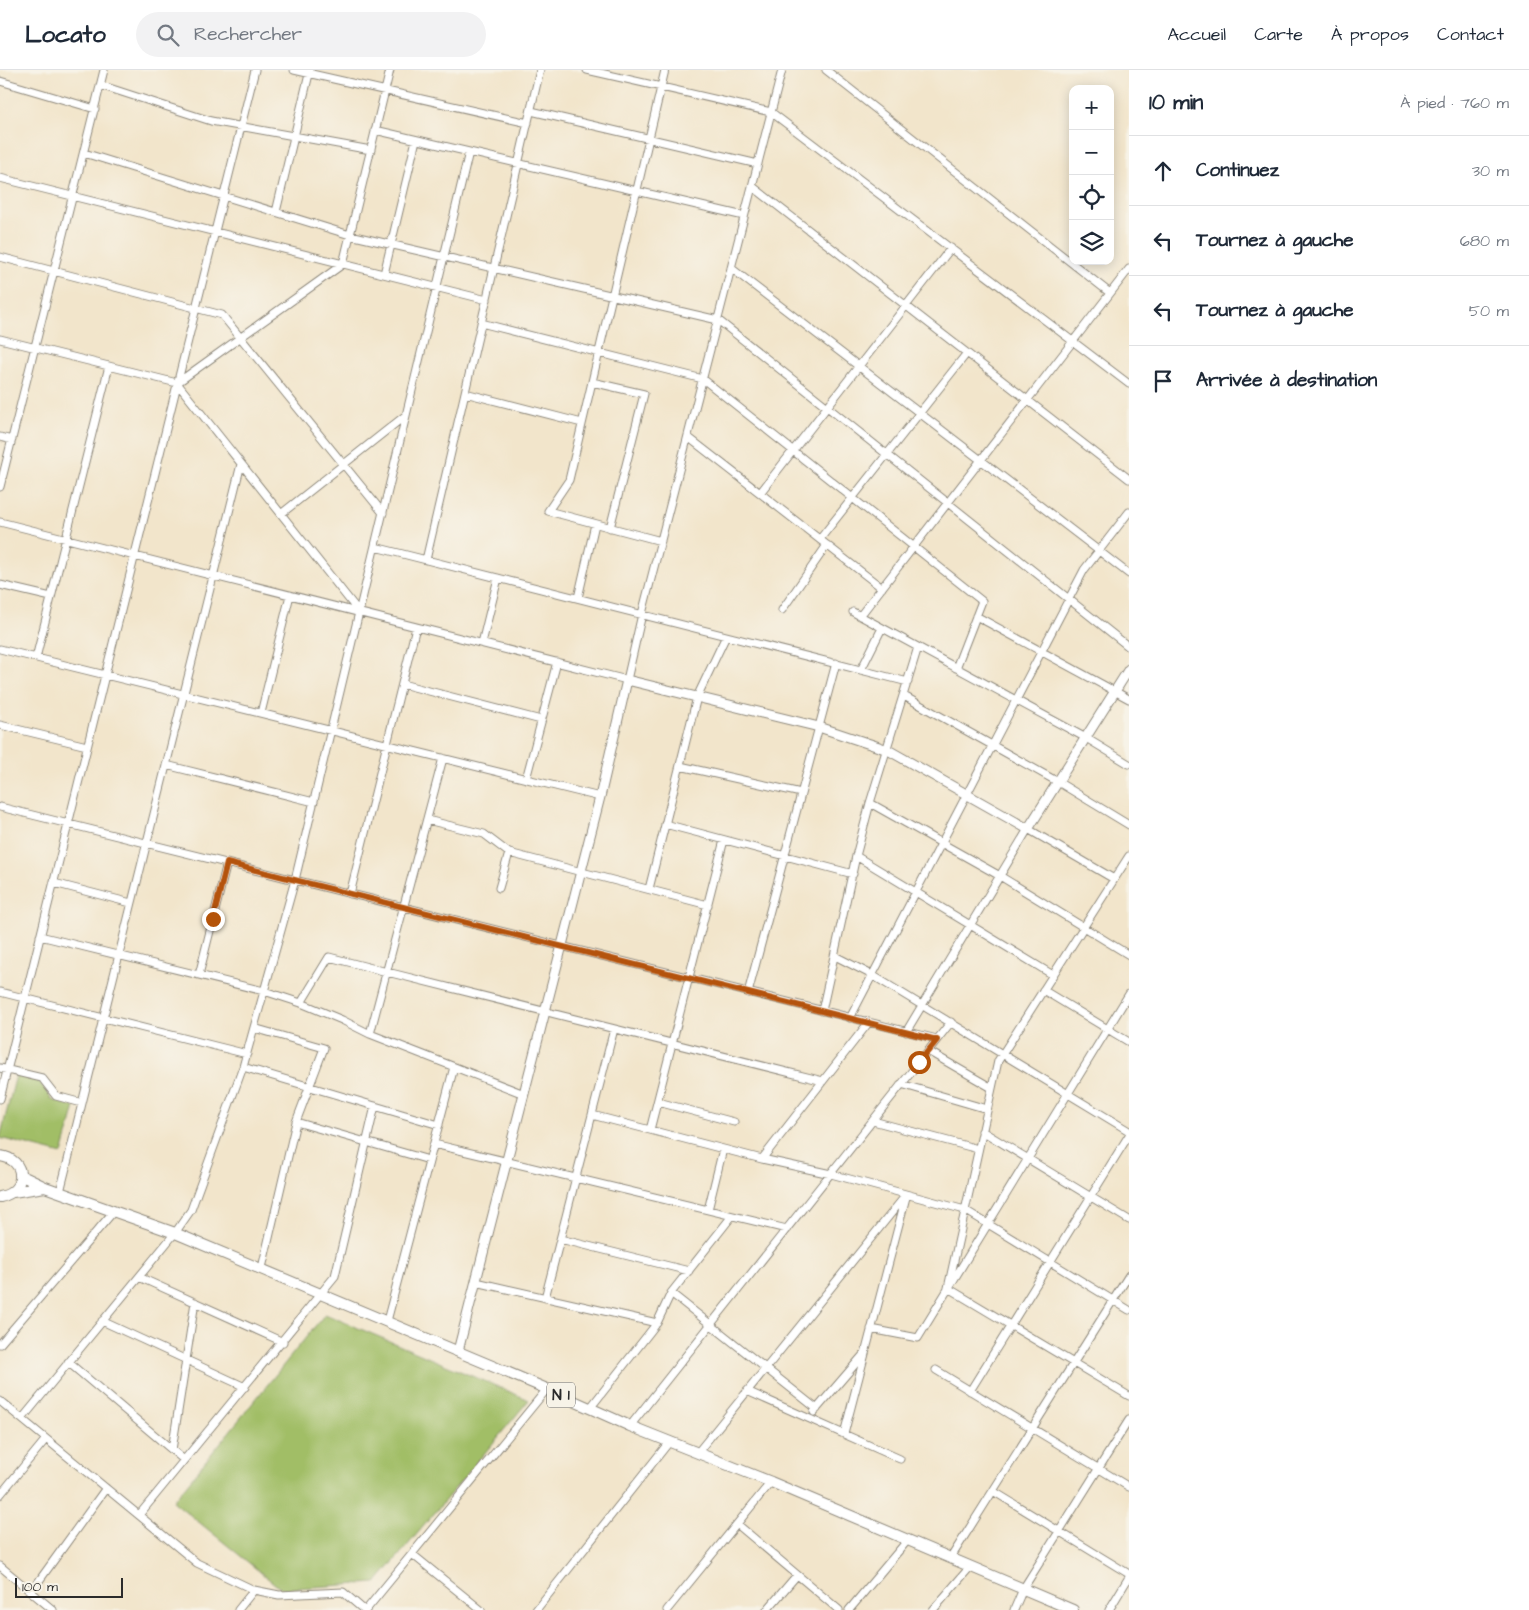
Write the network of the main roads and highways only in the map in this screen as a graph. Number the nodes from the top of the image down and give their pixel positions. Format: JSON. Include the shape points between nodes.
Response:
{"nodes":[{"id":1,"x":1129,"y":670,"type":"edge"},
{"id":2,"x":0,"y":1156,"type":"edge"},
{"id":3,"x":20,"y":1175,"type":"junction"},
{"id":4,"x":45,"y":1187,"type":"junction"},
{"id":5,"x":13,"y":1192,"type":"junction"},
{"id":6,"x":0,"y":1197,"type":"edge"},
{"id":7,"x":458,"y":1351,"type":"junction"},
{"id":8,"x":1073,"y":1610,"type":"edge"}],
"edges":[{"from":1,"to":7,"type":"main road","via":[[1028,829],[888,750],[819,727],[627,680]]},
{"from":2,"to":3,"type":"highway","via":[[11,1159]]},
{"from":3,"to":4,"type":"highway","number":"N 1"},
{"from":3,"to":5,"type":"highway"},
{"from":4,"to":5,"type":"highway","number":"N 1"},
{"from":4,"to":7,"type":"highway","number":"N 1","via":[[175,1232]]},
{"from":5,"to":6,"type":"highway"},
{"from":7,"to":8,"type":"highway","number":"N 1"}]}
